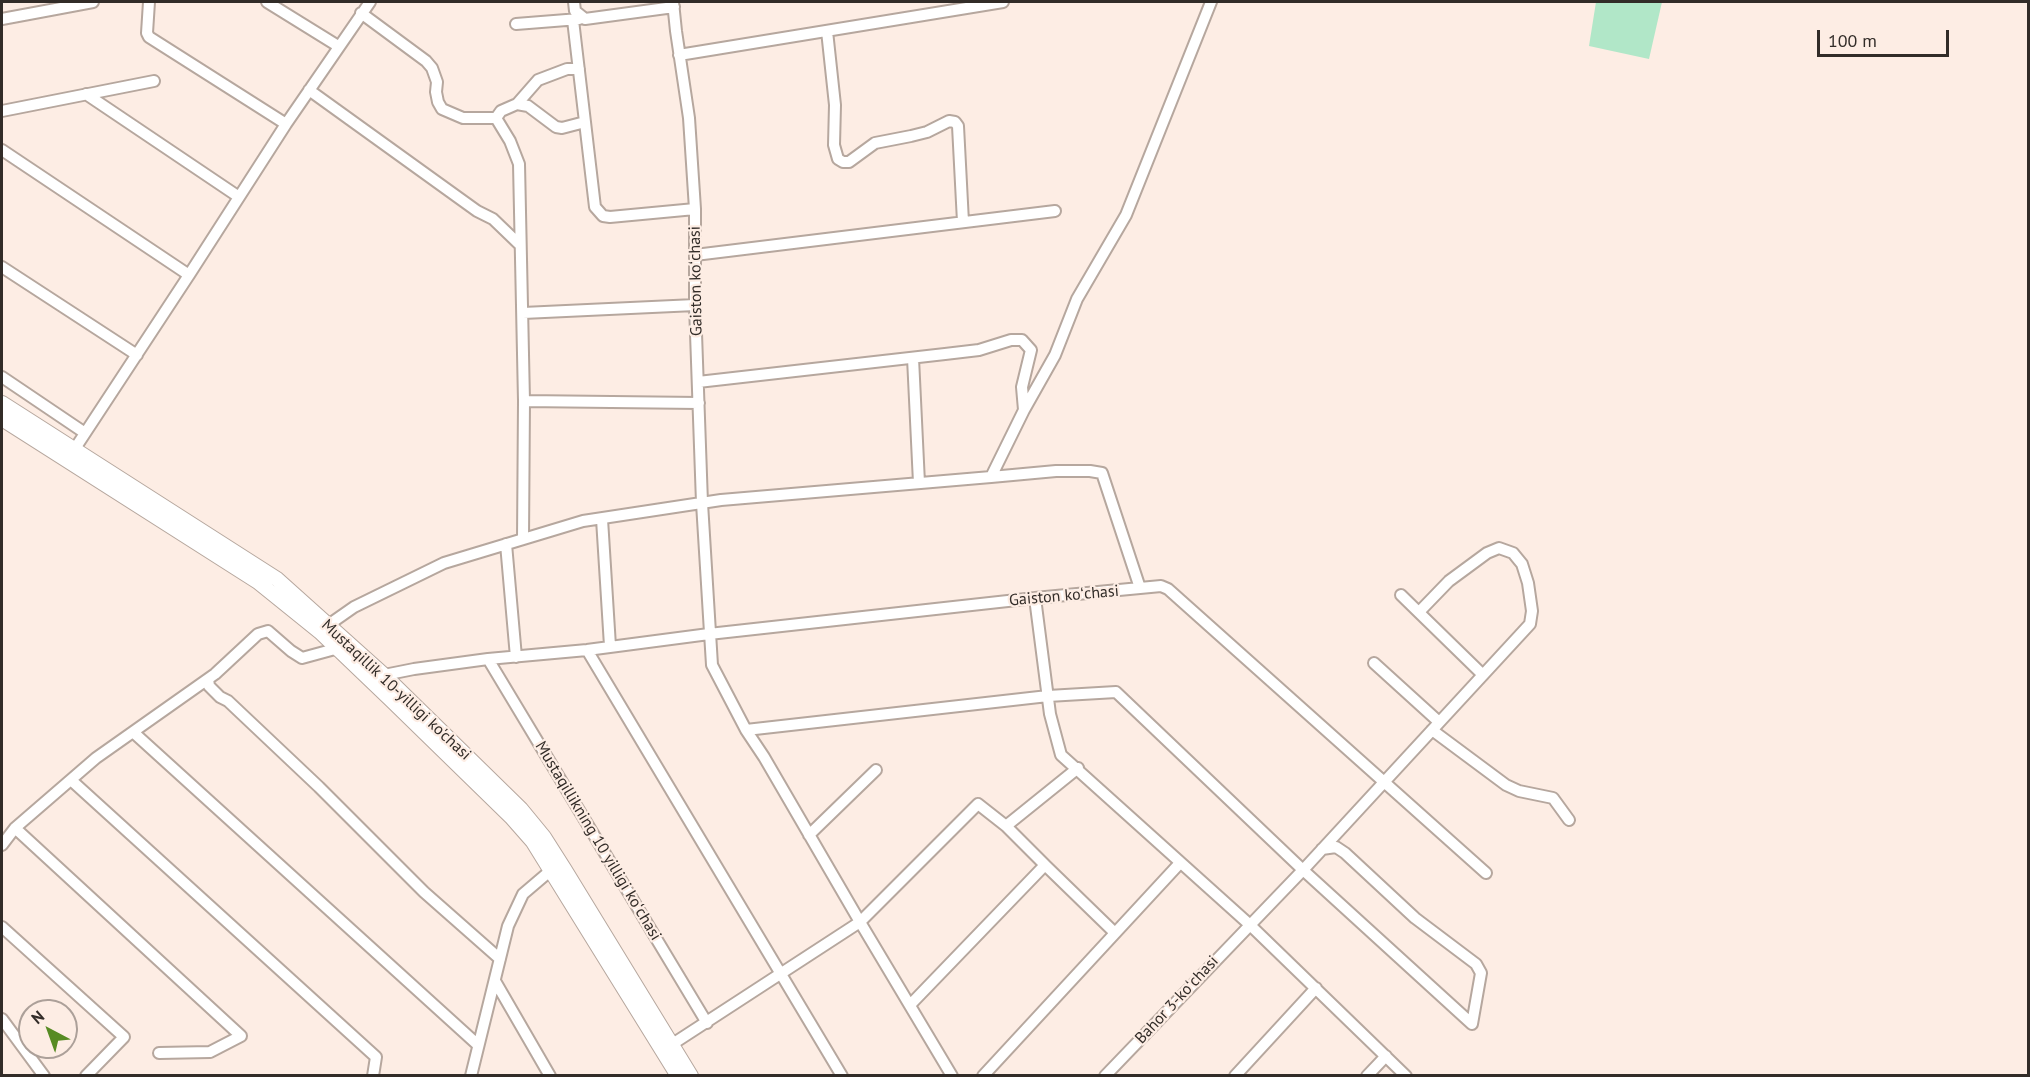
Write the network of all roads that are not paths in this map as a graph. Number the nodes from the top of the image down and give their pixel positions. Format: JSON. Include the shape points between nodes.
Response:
{"nodes":[{"id":1,"x":93,"y":2,"type":"edge"},
{"id":2,"x":149,"y":2,"type":"edge"},
{"id":3,"x":267,"y":2,"type":"edge"},
{"id":4,"x":370,"y":2,"type":"edge"},
{"id":5,"x":574,"y":2,"type":"edge"},
{"id":6,"x":1003,"y":2,"type":"edge"},
{"id":7,"x":1211,"y":2,"type":"edge"},
{"id":8,"x":674,"y":4,"type":"edge"},
{"id":9,"x":58,"y":5,"type":"edge"},
{"id":10,"x":361,"y":13,"type":"junction"},
{"id":11,"x":2,"y":19,"type":"edge"},
{"id":12,"x":585,"y":19,"type":"junction"},
{"id":13,"x":573,"y":20,"type":"junction"},
{"id":14,"x":516,"y":24,"type":"dead end"},
{"id":15,"x":827,"y":31,"type":"junction"},
{"id":16,"x":338,"y":46,"type":"junction"},
{"id":17,"x":679,"y":55,"type":"junction"},
{"id":18,"x":579,"y":69,"type":"junction"},
{"id":19,"x":154,"y":81,"type":"dead end"},
{"id":20,"x":309,"y":90,"type":"junction"},
{"id":21,"x":86,"y":94,"type":"junction"},
{"id":22,"x":517,"y":104,"type":"junction"},
{"id":23,"x":2,"y":111,"type":"edge"},
{"id":24,"x":496,"y":118,"type":"junction"},
{"id":25,"x":585,"y":122,"type":"junction"},
{"id":26,"x":286,"y":124,"type":"junction"},
{"id":27,"x":2,"y":150,"type":"edge"},
{"id":28,"x":239,"y":197,"type":"junction"},
{"id":29,"x":694,"y":208,"type":"junction"},
{"id":30,"x":1055,"y":211,"type":"dead end"},
{"id":31,"x":963,"y":222,"type":"junction"},
{"id":32,"x":520,"y":245,"type":"junction"},
{"id":33,"x":695,"y":255,"type":"junction"},
{"id":34,"x":2,"y":267,"type":"edge"},
{"id":35,"x":189,"y":275,"type":"junction"},
{"id":36,"x":695,"y":305,"type":"junction"},
{"id":37,"x":523,"y":313,"type":"junction"},
{"id":38,"x":137,"y":355,"type":"junction"},
{"id":39,"x":913,"y":358,"type":"junction"},
{"id":40,"x":2,"y":377,"type":"edge"},
{"id":41,"x":698,"y":382,"type":"junction"},
{"id":42,"x":525,"y":401,"type":"junction"},
{"id":43,"x":2,"y":403,"type":"edge"},
{"id":44,"x":699,"y":403,"type":"junction"},
{"id":45,"x":1024,"y":410,"type":"junction"},
{"id":46,"x":2,"y":419,"type":"edge"},
{"id":47,"x":85,"y":433,"type":"junction"},
{"id":48,"x":74,"y":450,"type":"junction"},
{"id":49,"x":991,"y":477,"type":"junction"},
{"id":50,"x":919,"y":483,"type":"junction"},
{"id":51,"x":702,"y":503,"type":"junction"},
{"id":52,"x":602,"y":519,"type":"junction"},
{"id":53,"x":523,"y":539,"type":"junction"},
{"id":54,"x":506,"y":544,"type":"junction"},
{"id":55,"x":1140,"y":588,"type":"junction"},
{"id":56,"x":1401,"y":595,"type":"dead end"},
{"id":57,"x":1035,"y":598,"type":"junction"},
{"id":58,"x":1419,"y":612,"type":"junction"},
{"id":59,"x":324,"y":629,"type":"junction"},
{"id":60,"x":709,"y":634,"type":"junction"},
{"id":61,"x":610,"y":646,"type":"junction"},
{"id":62,"x":335,"y":649,"type":"junction"},
{"id":63,"x":587,"y":650,"type":"junction"},
{"id":64,"x":516,"y":657,"type":"junction"},
{"id":65,"x":488,"y":659,"type":"junction"},
{"id":66,"x":1374,"y":663,"type":"dead end"},
{"id":67,"x":384,"y":675,"type":"junction"},
{"id":68,"x":1483,"y":675,"type":"junction"},
{"id":69,"x":207,"y":679,"type":"junction"},
{"id":70,"x":1048,"y":696,"type":"junction"},
{"id":71,"x":1436,"y":726,"type":"junction"},
{"id":72,"x":746,"y":730,"type":"junction"},
{"id":73,"x":133,"y":732,"type":"junction"},
{"id":74,"x":1078,"y":768,"type":"junction"},
{"id":75,"x":876,"y":770,"type":"dead end"},
{"id":76,"x":71,"y":780,"type":"junction"},
{"id":77,"x":1385,"y":781,"type":"junction"},
{"id":78,"x":1569,"y":820,"type":"dead end"},
{"id":79,"x":1006,"y":826,"type":"junction"},
{"id":80,"x":15,"y":828,"type":"junction"},
{"id":81,"x":809,"y":835,"type":"junction"},
{"id":82,"x":2,"y":845,"type":"edge"},
{"id":83,"x":1322,"y":849,"type":"junction"},
{"id":84,"x":1180,"y":863,"type":"junction"},
{"id":85,"x":1045,"y":865,"type":"junction"},
{"id":86,"x":1303,"y":870,"type":"junction"},
{"id":87,"x":550,"y":871,"type":"junction"},
{"id":88,"x":1486,"y":873,"type":"dead end"},
{"id":89,"x":860,"y":922,"type":"junction"},
{"id":90,"x":1249,"y":924,"type":"junction"},
{"id":91,"x":2,"y":927,"type":"edge"},
{"id":92,"x":1115,"y":933,"type":"junction"},
{"id":93,"x":500,"y":959,"type":"junction"},
{"id":94,"x":782,"y":974,"type":"junction"},
{"id":95,"x":495,"y":981,"type":"junction"},
{"id":96,"x":1316,"y":988,"type":"junction"},
{"id":97,"x":910,"y":1005,"type":"junction"},
{"id":98,"x":2,"y":1019,"type":"edge"},
{"id":99,"x":707,"y":1023,"type":"junction"},
{"id":100,"x":478,"y":1045,"type":"junction"},
{"id":101,"x":671,"y":1045,"type":"junction"},
{"id":102,"x":159,"y":1053,"type":"dead end"},
{"id":103,"x":1386,"y":1056,"type":"junction"},
{"id":104,"x":44,"y":1076,"type":"edge"},
{"id":105,"x":86,"y":1076,"type":"edge"},
{"id":106,"x":373,"y":1076,"type":"edge"},
{"id":107,"x":471,"y":1076,"type":"edge"},
{"id":108,"x":550,"y":1076,"type":"edge"},
{"id":109,"x":678,"y":1076,"type":"edge"},
{"id":110,"x":691,"y":1076,"type":"edge"},
{"id":111,"x":842,"y":1076,"type":"edge"},
{"id":112,"x":952,"y":1076,"type":"edge"},
{"id":113,"x":983,"y":1076,"type":"edge"},
{"id":114,"x":1106,"y":1076,"type":"edge"},
{"id":115,"x":1235,"y":1076,"type":"edge"},
{"id":116,"x":1367,"y":1076,"type":"edge"},
{"id":117,"x":1406,"y":1076,"type":"edge"}],
"edges":[{"from":1,"to":9,"type":"street"},
{"from":2,"to":26,"type":"street","via":[[149,37]]},
{"from":3,"to":16,"type":"street"},
{"from":4,"to":10,"type":"street"},
{"from":5,"to":12,"type":"street","via":[[575,11]]},
{"from":6,"to":15,"type":"street"},
{"from":7,"to":45,"type":"street","via":[[1126,215],[1077,299],[1055,355]]},
{"from":8,"to":12,"type":"street"},
{"from":8,"to":17,"type":"street","name":"Gaiston koʻchasi"},
{"from":9,"to":11,"type":"street"},
{"from":10,"to":16,"type":"street"},
{"from":10,"to":24,"type":"street","via":[[432,68],[442,109],[463,118]]},
{"from":12,"to":13,"type":"street"},
{"from":13,"to":14,"type":"street"},
{"from":13,"to":18,"type":"street"},
{"from":15,"to":17,"type":"street"},
{"from":15,"to":31,"type":"street","via":[[838,159],[849,162],[875,143],[955,122]]},
{"from":16,"to":20,"type":"street"},
{"from":17,"to":29,"type":"street","name":"Gaiston koʻchasi","via":[[689,118]]},
{"from":18,"to":22,"type":"street","via":[[567,69],[538,80]]},
{"from":18,"to":25,"type":"street"},
{"from":19,"to":21,"type":"street"},
{"from":20,"to":26,"type":"street"},
{"from":20,"to":32,"type":"street","via":[[493,219]]},
{"from":21,"to":23,"type":"street"},
{"from":21,"to":28,"type":"street"},
{"from":22,"to":24,"type":"street","via":[[501,111]]},
{"from":22,"to":25,"type":"street","via":[[528,106],[556,127]]},
{"from":24,"to":32,"type":"street","via":[[519,164]]},
{"from":25,"to":29,"type":"street","via":[[594,207],[603,216]]},
{"from":26,"to":28,"type":"street"},
{"from":27,"to":35,"type":"street"},
{"from":28,"to":35,"type":"street"},
{"from":29,"to":33,"type":"street","name":"Gaiston koʻchasi"},
{"from":30,"to":31,"type":"street"},
{"from":31,"to":33,"type":"street"},
{"from":32,"to":37,"type":"street"},
{"from":33,"to":36,"type":"street","name":"Gaiston koʻchasi"},
{"from":34,"to":38,"type":"street"},
{"from":35,"to":38,"type":"street"},
{"from":36,"to":37,"type":"street"},
{"from":36,"to":41,"type":"street","name":"Gaiston koʻchasi"},
{"from":37,"to":42,"type":"street"},
{"from":38,"to":47,"type":"street"},
{"from":39,"to":41,"type":"street"},
{"from":39,"to":45,"type":"street","via":[[1022,340],[1031,350],[1022,387]]},
{"from":39,"to":50,"type":"street"},
{"from":40,"to":47,"type":"street"},
{"from":41,"to":44,"type":"street","name":"Gaiston koʻchasi"},
{"from":42,"to":44,"type":"street"},
{"from":42,"to":53,"type":"street"},
{"from":43,"to":48,"type":"main road","name":"Mustaqillik 10-yilligi ko'chasi"},
{"from":44,"to":51,"type":"street","name":"Gaiston koʻchasi"},
{"from":45,"to":49,"type":"street"},
{"from":46,"to":59,"type":"main road","name":"Mustaqillik 10-yilligi ko'chasi","via":[[258,582]]},
{"from":47,"to":48,"type":"street"},
{"from":48,"to":59,"type":"main road","name":"Mustaqillik 10-yilligi ko'chasi","via":[[278,579]]},
{"from":49,"to":50,"type":"street"},
{"from":49,"to":55,"type":"street","via":[[1056,471],[1102,473]]},
{"from":50,"to":51,"type":"street"},
{"from":51,"to":52,"type":"street"},
{"from":51,"to":60,"type":"street","name":"Gaiston koʻchasi"},
{"from":52,"to":53,"type":"street"},
{"from":52,"to":61,"type":"street"},
{"from":53,"to":54,"type":"street"},
{"from":54,"to":59,"type":"street","via":[[444,562],[354,606]]},
{"from":54,"to":64,"type":"street"},
{"from":55,"to":57,"type":"street","name":"Gaiston koʻchasi"},
{"from":55,"to":77,"type":"street","name":"Gaiston koʻchasi","via":[[1168,589]]},
{"from":56,"to":58,"type":"street"},
{"from":57,"to":60,"type":"street","name":"Gaiston koʻchasi"},
{"from":57,"to":70,"type":"street"},
{"from":58,"to":68,"type":"street"},
{"from":58,"to":68,"type":"street","name":"Bahor 3-koʻchasi","via":[[1449,581],[1487,553],[1499,548],[1513,553],[1522,564],[1528,583],[1530,624]]},
{"from":59,"to":62,"type":"main road","name":"Mustaqillik 10-yilligi ko'chasi"},
{"from":59,"to":67,"type":"main road","name":"Mustaqillik 10-yilligi ko'chasi"},
{"from":60,"to":61,"type":"street","name":"Gaiston koʻchasi"},
{"from":60,"to":72,"type":"street","via":[[712,665]]},
{"from":61,"to":63,"type":"street","name":"Gaiston koʻchasi"},
{"from":62,"to":69,"type":"street","via":[[302,658],[268,631],[258,634]]},
{"from":62,"to":87,"type":"main road","name":"Mustaqillik 10-yilligi ko'chasi","via":[[511,818]]},
{"from":63,"to":64,"type":"street","name":"Gaiston koʻchasi"},
{"from":63,"to":94,"type":"street"},
{"from":64,"to":65,"type":"street","name":"Gaiston koʻchasi"},
{"from":65,"to":67,"type":"street","name":"Gaiston koʻchasi"},
{"from":65,"to":99,"type":"street","name":"Mustaqillikning 10 yilligi koʻchasi"},
{"from":66,"to":71,"type":"street"},
{"from":67,"to":101,"type":"main road","name":"Mustaqillik 10-yilligi ko'chasi","via":[[521,809],[544,837]]},
{"from":68,"to":71,"type":"street","name":"Bahor 3-koʻchasi"},
{"from":69,"to":73,"type":"street"},
{"from":69,"to":93,"type":"street","via":[[220,697],[319,787],[424,892]]},
{"from":70,"to":72,"type":"street"},
{"from":70,"to":74,"type":"street","via":[[1061,755]]},
{"from":70,"to":86,"type":"street","via":[[1116,692]]},
{"from":71,"to":77,"type":"street","name":"Bahor 3-koʻchasi"},
{"from":71,"to":78,"type":"street","via":[[1506,785],[1553,798]]},
{"from":72,"to":81,"type":"street"},
{"from":73,"to":76,"type":"street"},
{"from":73,"to":100,"type":"street"},
{"from":74,"to":79,"type":"street"},
{"from":74,"to":84,"type":"street"},
{"from":75,"to":81,"type":"street"},
{"from":76,"to":80,"type":"street"},
{"from":76,"to":106,"type":"street","via":[[376,1057]]},
{"from":77,"to":83,"type":"street","name":"Bahor 3-koʻchasi"},
{"from":77,"to":88,"type":"street","name":"Gaiston koʻchasi"},
{"from":79,"to":85,"type":"street"},
{"from":79,"to":89,"type":"street","via":[[978,804]]},
{"from":80,"to":82,"type":"street"},
{"from":80,"to":102,"type":"street","via":[[240,1036],[210,1052]]},
{"from":81,"to":89,"type":"street"},
{"from":83,"to":86,"type":"street","name":"Bahor 3-koʻchasi"},
{"from":83,"to":86,"type":"street","via":[[1336,847],[1345,853],[1415,918],[1476,964],[1481,973],[1472,1024]]},
{"from":84,"to":90,"type":"street"},
{"from":84,"to":92,"type":"street"},
{"from":85,"to":92,"type":"street"},
{"from":85,"to":97,"type":"street"},
{"from":86,"to":90,"type":"street","name":"Bahor 3-koʻchasi"},
{"from":87,"to":93,"type":"street","via":[[523,894],[508,926]]},
{"from":87,"to":109,"type":"main road","name":"Mustaqillik 10-yilligi ko'chasi"},
{"from":89,"to":94,"type":"street"},
{"from":89,"to":97,"type":"street"},
{"from":90,"to":96,"type":"street"},
{"from":90,"to":114,"type":"street","name":"Bahor 3-koʻchasi"},
{"from":91,"to":105,"type":"street","via":[[124,1037]]},
{"from":92,"to":113,"type":"street"},
{"from":93,"to":95,"type":"street"},
{"from":94,"to":99,"type":"street"},
{"from":94,"to":111,"type":"street"},
{"from":95,"to":100,"type":"street"},
{"from":95,"to":108,"type":"street"},
{"from":96,"to":103,"type":"street"},
{"from":96,"to":115,"type":"street"},
{"from":97,"to":112,"type":"street"},
{"from":98,"to":104,"type":"street"},
{"from":99,"to":101,"type":"street"},
{"from":100,"to":107,"type":"street"},
{"from":101,"to":110,"type":"main road","name":"Mustaqillik 10-yilligi ko'chasi"},
{"from":103,"to":116,"type":"street"},
{"from":103,"to":117,"type":"street"}]}
